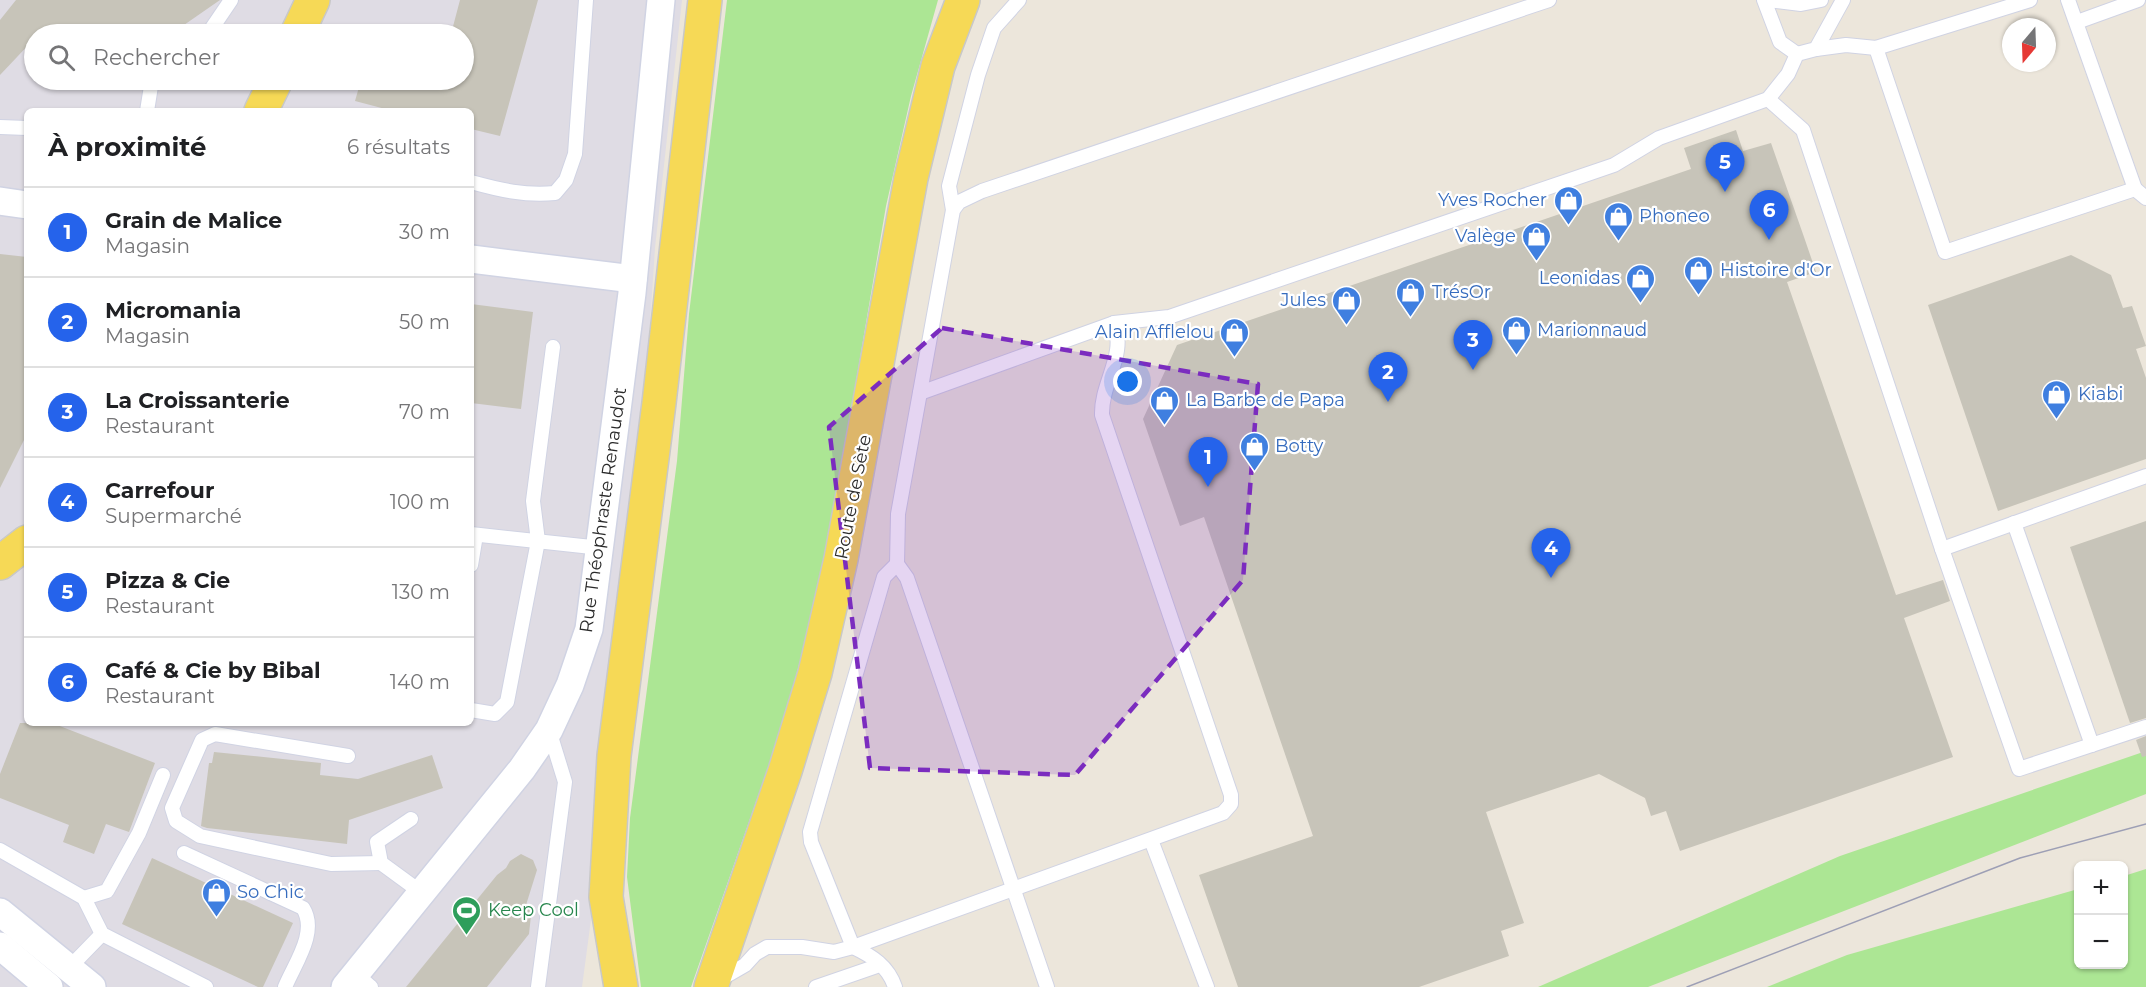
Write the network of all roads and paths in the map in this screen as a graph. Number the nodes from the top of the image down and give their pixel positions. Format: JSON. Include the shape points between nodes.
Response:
{"nodes":[{"id":1,"x":231,"y":0,"type":"edge"},
{"id":2,"x":314,"y":0,"type":"edge"},
{"id":3,"x":586,"y":0,"type":"edge"},
{"id":4,"x":661,"y":0,"type":"edge"},
{"id":5,"x":705,"y":0,"type":"edge"},
{"id":6,"x":963,"y":0,"type":"edge"},
{"id":7,"x":1019,"y":0,"type":"edge"},
{"id":8,"x":1765,"y":0,"type":"edge"},
{"id":9,"x":1821,"y":0,"type":"edge"},
{"id":10,"x":1844,"y":0,"type":"edge"},
{"id":11,"x":2030,"y":0,"type":"edge"},
{"id":12,"x":2068,"y":0,"type":"edge"},
{"id":13,"x":2138,"y":0,"type":"edge"},
{"id":14,"x":1540,"y":1,"type":"edge"},
{"id":15,"x":2077,"y":22,"type":"junction"},
{"id":16,"x":215,"y":24,"type":"edge"},
{"id":17,"x":302,"y":24,"type":"edge"},
{"id":18,"x":1876,"y":48,"type":"junction"},
{"id":19,"x":1816,"y":49,"type":"junction"},
{"id":20,"x":1797,"y":54,"type":"junction"},
{"id":21,"x":150,"y":90,"type":"edge"},
{"id":22,"x":271,"y":90,"type":"edge"},
{"id":23,"x":1768,"y":99,"type":"junction"},
{"id":24,"x":147,"y":108,"type":"edge"},
{"id":25,"x":262,"y":108,"type":"edge"},
{"id":26,"x":0,"y":127,"type":"edge"},
{"id":27,"x":24,"y":128,"type":"edge"},
{"id":28,"x":474,"y":183,"type":"edge"},
{"id":29,"x":2141,"y":193,"type":"edge"},
{"id":30,"x":0,"y":201,"type":"edge"},
{"id":31,"x":24,"y":205,"type":"edge"},
{"id":32,"x":953,"y":210,"type":"junction"},
{"id":33,"x":474,"y":259,"type":"edge"},
{"id":34,"x":633,"y":279,"type":"junction"},
{"id":35,"x":1114,"y":324,"type":"junction"},
{"id":36,"x":553,"y":346,"type":"dead end"},
{"id":37,"x":920,"y":393,"type":"junction"},
{"id":38,"x":2146,"y":476,"type":"edge"},
{"id":39,"x":2014,"y":523,"type":"junction"},
{"id":40,"x":474,"y":535,"type":"edge"},
{"id":41,"x":538,"y":541,"type":"junction"},
{"id":42,"x":24,"y":544,"type":"edge"},
{"id":43,"x":601,"y":548,"type":"junction"},
{"id":44,"x":1942,"y":549,"type":"junction"},
{"id":45,"x":0,"y":563,"type":"edge"},
{"id":46,"x":897,"y":564,"type":"junction"},
{"id":47,"x":474,"y":710,"type":"edge"},
{"id":48,"x":2146,"y":727,"type":"edge"},
{"id":49,"x":549,"y":730,"type":"junction"},
{"id":50,"x":2092,"y":745,"type":"junction"},
{"id":51,"x":348,"y":756,"type":"dead end"},
{"id":52,"x":163,"y":775,"type":"dead end"},
{"id":53,"x":411,"y":819,"type":"dead end"},
{"id":54,"x":1151,"y":840,"type":"junction"},
{"id":55,"x":0,"y":850,"type":"edge"},
{"id":56,"x":184,"y":853,"type":"dead end"},
{"id":57,"x":381,"y":863,"type":"junction"},
{"id":58,"x":1013,"y":888,"type":"junction"},
{"id":59,"x":422,"y":893,"type":"junction"},
{"id":60,"x":84,"y":898,"type":"junction"},
{"id":61,"x":0,"y":912,"type":"edge"},
{"id":62,"x":102,"y":934,"type":"junction"},
{"id":63,"x":0,"y":946,"type":"edge"},
{"id":64,"x":853,"y":947,"type":"junction"},
{"id":65,"x":880,"y":965,"type":"junction"},
{"id":66,"x":69,"y":968,"type":"junction"},
{"id":67,"x":357,"y":983,"type":"edge"},
{"id":68,"x":711,"y":986,"type":"edge"},
{"id":69,"x":49,"y":987,"type":"edge"},
{"id":70,"x":92,"y":987,"type":"edge"},
{"id":71,"x":206,"y":987,"type":"edge"},
{"id":72,"x":285,"y":987,"type":"edge"},
{"id":73,"x":538,"y":987,"type":"edge"},
{"id":74,"x":621,"y":987,"type":"edge"},
{"id":75,"x":816,"y":987,"type":"edge"},
{"id":76,"x":895,"y":987,"type":"edge"},
{"id":77,"x":1047,"y":987,"type":"edge"},
{"id":78,"x":1207,"y":987,"type":"edge"}],
"edges":[{"from":1,"to":16,"type":"lane"},
{"from":2,"to":17,"type":"main road"},
{"from":3,"to":28,"type":"lane","via":[[574,154],[566,180],[555,193],[538,195],[516,194]]},
{"from":4,"to":34,"type":"street","name":"Rue Théophraste Renaudot"},
{"from":5,"to":74,"type":"main road","via":[[614,756],[606,897]]},
{"from":6,"to":68,"type":"main road","name":"Route de Sète","via":[[938,66],[911,178],[841,559],[815,673]]},
{"from":7,"to":32,"type":"lane","via":[[994,28],[978,75],[949,186]]},
{"from":8,"to":9,"type":"lane","via":[[1801,4]]},
{"from":8,"to":20,"type":"lane","via":[[1780,42]]},
{"from":10,"to":19,"type":"lane"},
{"from":11,"to":18,"type":"lane"},
{"from":12,"to":15,"type":"lane"},
{"from":13,"to":15,"type":"lane"},
{"from":14,"to":32,"type":"lane","via":[[981,191],[959,202]]},
{"from":15,"to":29,"type":"lane"},
{"from":18,"to":19,"type":"lane","via":[[1846,45]]},
{"from":18,"to":29,"type":"lane","via":[[1945,252]]},
{"from":19,"to":20,"type":"lane"},
{"from":20,"to":23,"type":"lane","via":[[1788,74]]},
{"from":21,"to":24,"type":"lane"},
{"from":22,"to":25,"type":"main road"},
{"from":23,"to":35,"type":"lane","via":[[1659,138],[1595,172],[1169,317]]},
{"from":23,"to":44,"type":"lane","via":[[1803,130]]},
{"from":26,"to":27,"type":"lane"},
{"from":30,"to":31,"type":"street"},
{"from":32,"to":37,"type":"lane"},
{"from":33,"to":34,"type":"street"},
{"from":34,"to":43,"type":"street","name":"Rue Théophraste Renaudot"},
{"from":35,"to":37,"type":"lane"},
{"from":35,"to":54,"type":"lane","via":[[1119,346],[1102,414],[1231,795],[1231,804],[1223,813]]},
{"from":36,"to":41,"type":"lane","via":[[533,501]]},
{"from":37,"to":46,"type":"lane","via":[[898,514]]},
{"from":38,"to":39,"type":"lane"},
{"from":39,"to":44,"type":"lane"},
{"from":39,"to":50,"type":"lane"},
{"from":40,"to":41,"type":"lane"},
{"from":41,"to":43,"type":"lane"},
{"from":41,"to":47,"type":"lane","via":[[507,702],[495,714]]},
{"from":42,"to":45,"type":"main road"},
{"from":43,"to":49,"type":"street","name":"Rue Théophraste Renaudot","via":[[589,629]]},
{"from":44,"to":50,"type":"lane","via":[[2019,769]]},
{"from":46,"to":58,"type":"lane","via":[[907,578]]},
{"from":46,"to":64,"type":"lane","via":[[884,577],[810,832]]},
{"from":48,"to":50,"type":"lane"},
{"from":49,"to":59,"type":"street","name":"Rue Théophraste Renaudot"},
{"from":49,"to":73,"type":"lane","via":[[565,782]]},
{"from":51,"to":57,"type":"lane","via":[[215,734],[202,740],[172,808],[176,821],[200,836],[331,864]]},
{"from":52,"to":60,"type":"lane","via":[[139,833],[107,891]]},
{"from":53,"to":57,"type":"lane","via":[[377,842]]},
{"from":54,"to":58,"type":"lane"},
{"from":54,"to":78,"type":"lane"},
{"from":55,"to":60,"type":"lane"},
{"from":56,"to":72,"type":"lane","via":[[303,908],[309,918],[309,930]]},
{"from":57,"to":59,"type":"lane"},
{"from":58,"to":64,"type":"lane"},
{"from":58,"to":77,"type":"lane"},
{"from":59,"to":67,"type":"street","name":"Rue Théophraste Renaudot"},
{"from":60,"to":62,"type":"lane"},
{"from":61,"to":66,"type":"street"},
{"from":62,"to":66,"type":"lane"},
{"from":62,"to":71,"type":"lane"},
{"from":63,"to":69,"type":"street"},
{"from":64,"to":65,"type":"lane"},
{"from":64,"to":68,"type":"lane","via":[[834,952],[767,947]]},
{"from":65,"to":75,"type":"lane"},
{"from":65,"to":76,"type":"lane","via":[[890,973]]},
{"from":66,"to":70,"type":"street"}]}
